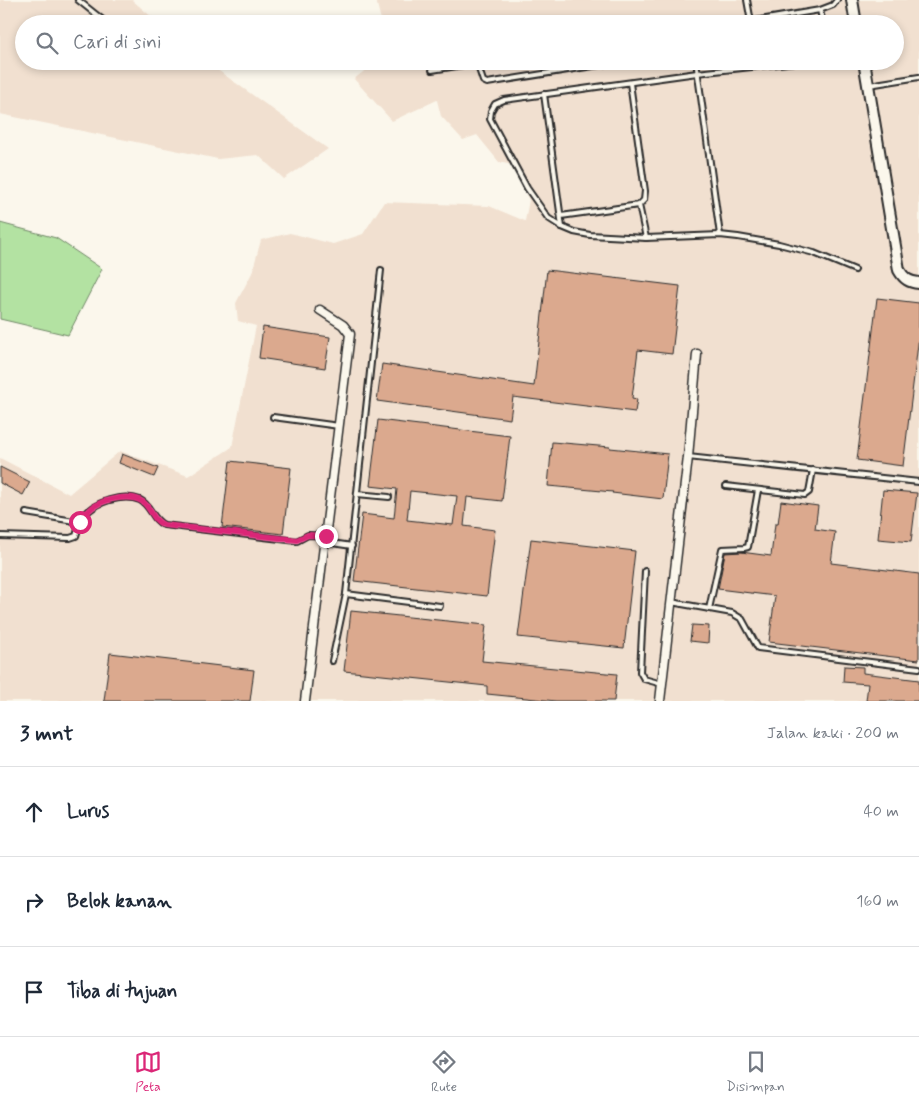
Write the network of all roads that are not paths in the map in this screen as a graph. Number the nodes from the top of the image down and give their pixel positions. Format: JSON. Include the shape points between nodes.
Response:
{"nodes":[{"id":1,"x":78,"y":0,"type":"edge"},
{"id":2,"x":747,"y":0,"type":"edge"},
{"id":3,"x":837,"y":0,"type":"edge"},
{"id":4,"x":852,"y":0,"type":"edge"},
{"id":5,"x":820,"y":10,"type":"junction"},
{"id":6,"x":97,"y":15,"type":"edge"},
{"id":7,"x":750,"y":15,"type":"edge"},
{"id":8,"x":791,"y":15,"type":"edge"},
{"id":9,"x":821,"y":15,"type":"edge"},
{"id":10,"x":853,"y":15,"type":"edge"},
{"id":11,"x":479,"y":70,"type":"edge"},
{"id":12,"x":568,"y":70,"type":"edge"},
{"id":13,"x":697,"y":70,"type":"edge"},
{"id":14,"x":730,"y":70,"type":"edge"},
{"id":15,"x":866,"y":70,"type":"edge"},
{"id":16,"x":697,"y":74,"type":"junction"},
{"id":17,"x":919,"y":77,"type":"edge"},
{"id":18,"x":630,"y":83,"type":"junction"},
{"id":19,"x":869,"y":85,"type":"junction"},
{"id":20,"x":544,"y":94,"type":"junction"},
{"id":21,"x":639,"y":205,"type":"junction"},
{"id":22,"x":561,"y":216,"type":"junction"},
{"id":23,"x":562,"y":227,"type":"junction"},
{"id":24,"x":720,"y":235,"type":"junction"},
{"id":25,"x":646,"y":238,"type":"junction"},
{"id":26,"x":381,"y":270,"type":"dead end"},
{"id":27,"x":855,"y":270,"type":"dead end"},
{"id":28,"x":919,"y":283,"type":"edge"},
{"id":29,"x":320,"y":310,"type":"dead end"},
{"id":30,"x":697,"y":354,"type":"dead end"},
{"id":31,"x":273,"y":417,"type":"dead end"},
{"id":32,"x":339,"y":426,"type":"junction"},
{"id":33,"x":688,"y":457,"type":"junction"},
{"id":34,"x":813,"y":470,"type":"junction"},
{"id":35,"x":919,"y":482,"type":"edge"},
{"id":36,"x":726,"y":486,"type":"dead end"},
{"id":37,"x":758,"y":490,"type":"junction"},
{"id":38,"x":357,"y":494,"type":"junction"},
{"id":39,"x":389,"y":497,"type":"dead end"},
{"id":40,"x":26,"y":512,"type":"dead end"},
{"id":41,"x":80,"y":522,"type":"junction"},
{"id":42,"x":0,"y":536,"type":"edge"},
{"id":43,"x":326,"y":539,"type":"junction"},
{"id":44,"x":352,"y":546,"type":"junction"},
{"id":45,"x":645,"y":571,"type":"dead end"},
{"id":46,"x":346,"y":594,"type":"junction"},
{"id":47,"x":671,"y":602,"type":"junction"},
{"id":48,"x":440,"y":606,"type":"dead end"},
{"id":49,"x":709,"y":609,"type":"junction"},
{"id":50,"x":332,"y":661,"type":"dead end"},
{"id":51,"x":919,"y":668,"type":"edge"},
{"id":52,"x":662,"y":684,"type":"junction"},
{"id":53,"x":305,"y":701,"type":"edge"},
{"id":54,"x":660,"y":701,"type":"edge"}],
"edges":[{"from":1,"to":6,"type":"lane"},
{"from":2,"to":7,"type":"lane"},
{"from":3,"to":5,"type":"lane"},
{"from":4,"to":10,"type":"street"},
{"from":5,"to":8,"type":"lane"},
{"from":5,"to":9,"type":"lane"},
{"from":11,"to":12,"type":"lane","via":[[487,83]]},
{"from":13,"to":16,"type":"lane"},
{"from":14,"to":16,"type":"lane"},
{"from":15,"to":19,"type":"street"},
{"from":16,"to":18,"type":"lane"},
{"from":16,"to":24,"type":"lane"},
{"from":17,"to":19,"type":"lane"},
{"from":18,"to":20,"type":"lane"},
{"from":18,"to":21,"type":"lane","via":[[646,191]]},
{"from":19,"to":28,"type":"street","via":[[899,270],[907,280]]},
{"from":20,"to":22,"type":"lane"},
{"from":20,"to":23,"type":"lane","via":[[495,104],[490,119],[527,188],[548,218]]},
{"from":21,"to":22,"type":"lane"},
{"from":21,"to":25,"type":"lane"},
{"from":22,"to":23,"type":"lane"},
{"from":23,"to":25,"type":"lane","via":[[574,232]]},
{"from":24,"to":25,"type":"lane"},
{"from":24,"to":27,"type":"lane","via":[[814,253]]},
{"from":26,"to":38,"type":"lane"},
{"from":29,"to":32,"type":"street","via":[[343,325],[350,334]]},
{"from":30,"to":33,"type":"street"},
{"from":31,"to":32,"type":"lane"},
{"from":32,"to":43,"type":"street"},
{"from":33,"to":34,"type":"lane"},
{"from":33,"to":47,"type":"street"},
{"from":34,"to":35,"type":"lane"},
{"from":34,"to":37,"type":"lane","via":[[809,492],[805,495]]},
{"from":36,"to":37,"type":"lane"},
{"from":37,"to":49,"type":"lane","via":[[748,546],[722,549]]},
{"from":38,"to":39,"type":"lane"},
{"from":38,"to":44,"type":"lane"},
{"from":40,"to":41,"type":"lane"},
{"from":41,"to":42,"type":"lane","via":[[76,536],[70,538]]},
{"from":41,"to":43,"type":"lane","via":[[94,506],[120,498],[141,501],[154,519],[164,525],[297,540],[308,535]]},
{"from":43,"to":44,"type":"lane"},
{"from":43,"to":53,"type":"street"},
{"from":44,"to":46,"type":"lane"},
{"from":45,"to":52,"type":"lane","via":[[640,672],[644,679]]},
{"from":46,"to":48,"type":"lane"},
{"from":46,"to":50,"type":"lane"},
{"from":47,"to":49,"type":"lane"},
{"from":47,"to":52,"type":"street"},
{"from":49,"to":51,"type":"lane","via":[[732,613],[742,620],[758,648]]},
{"from":52,"to":54,"type":"street"}]}
